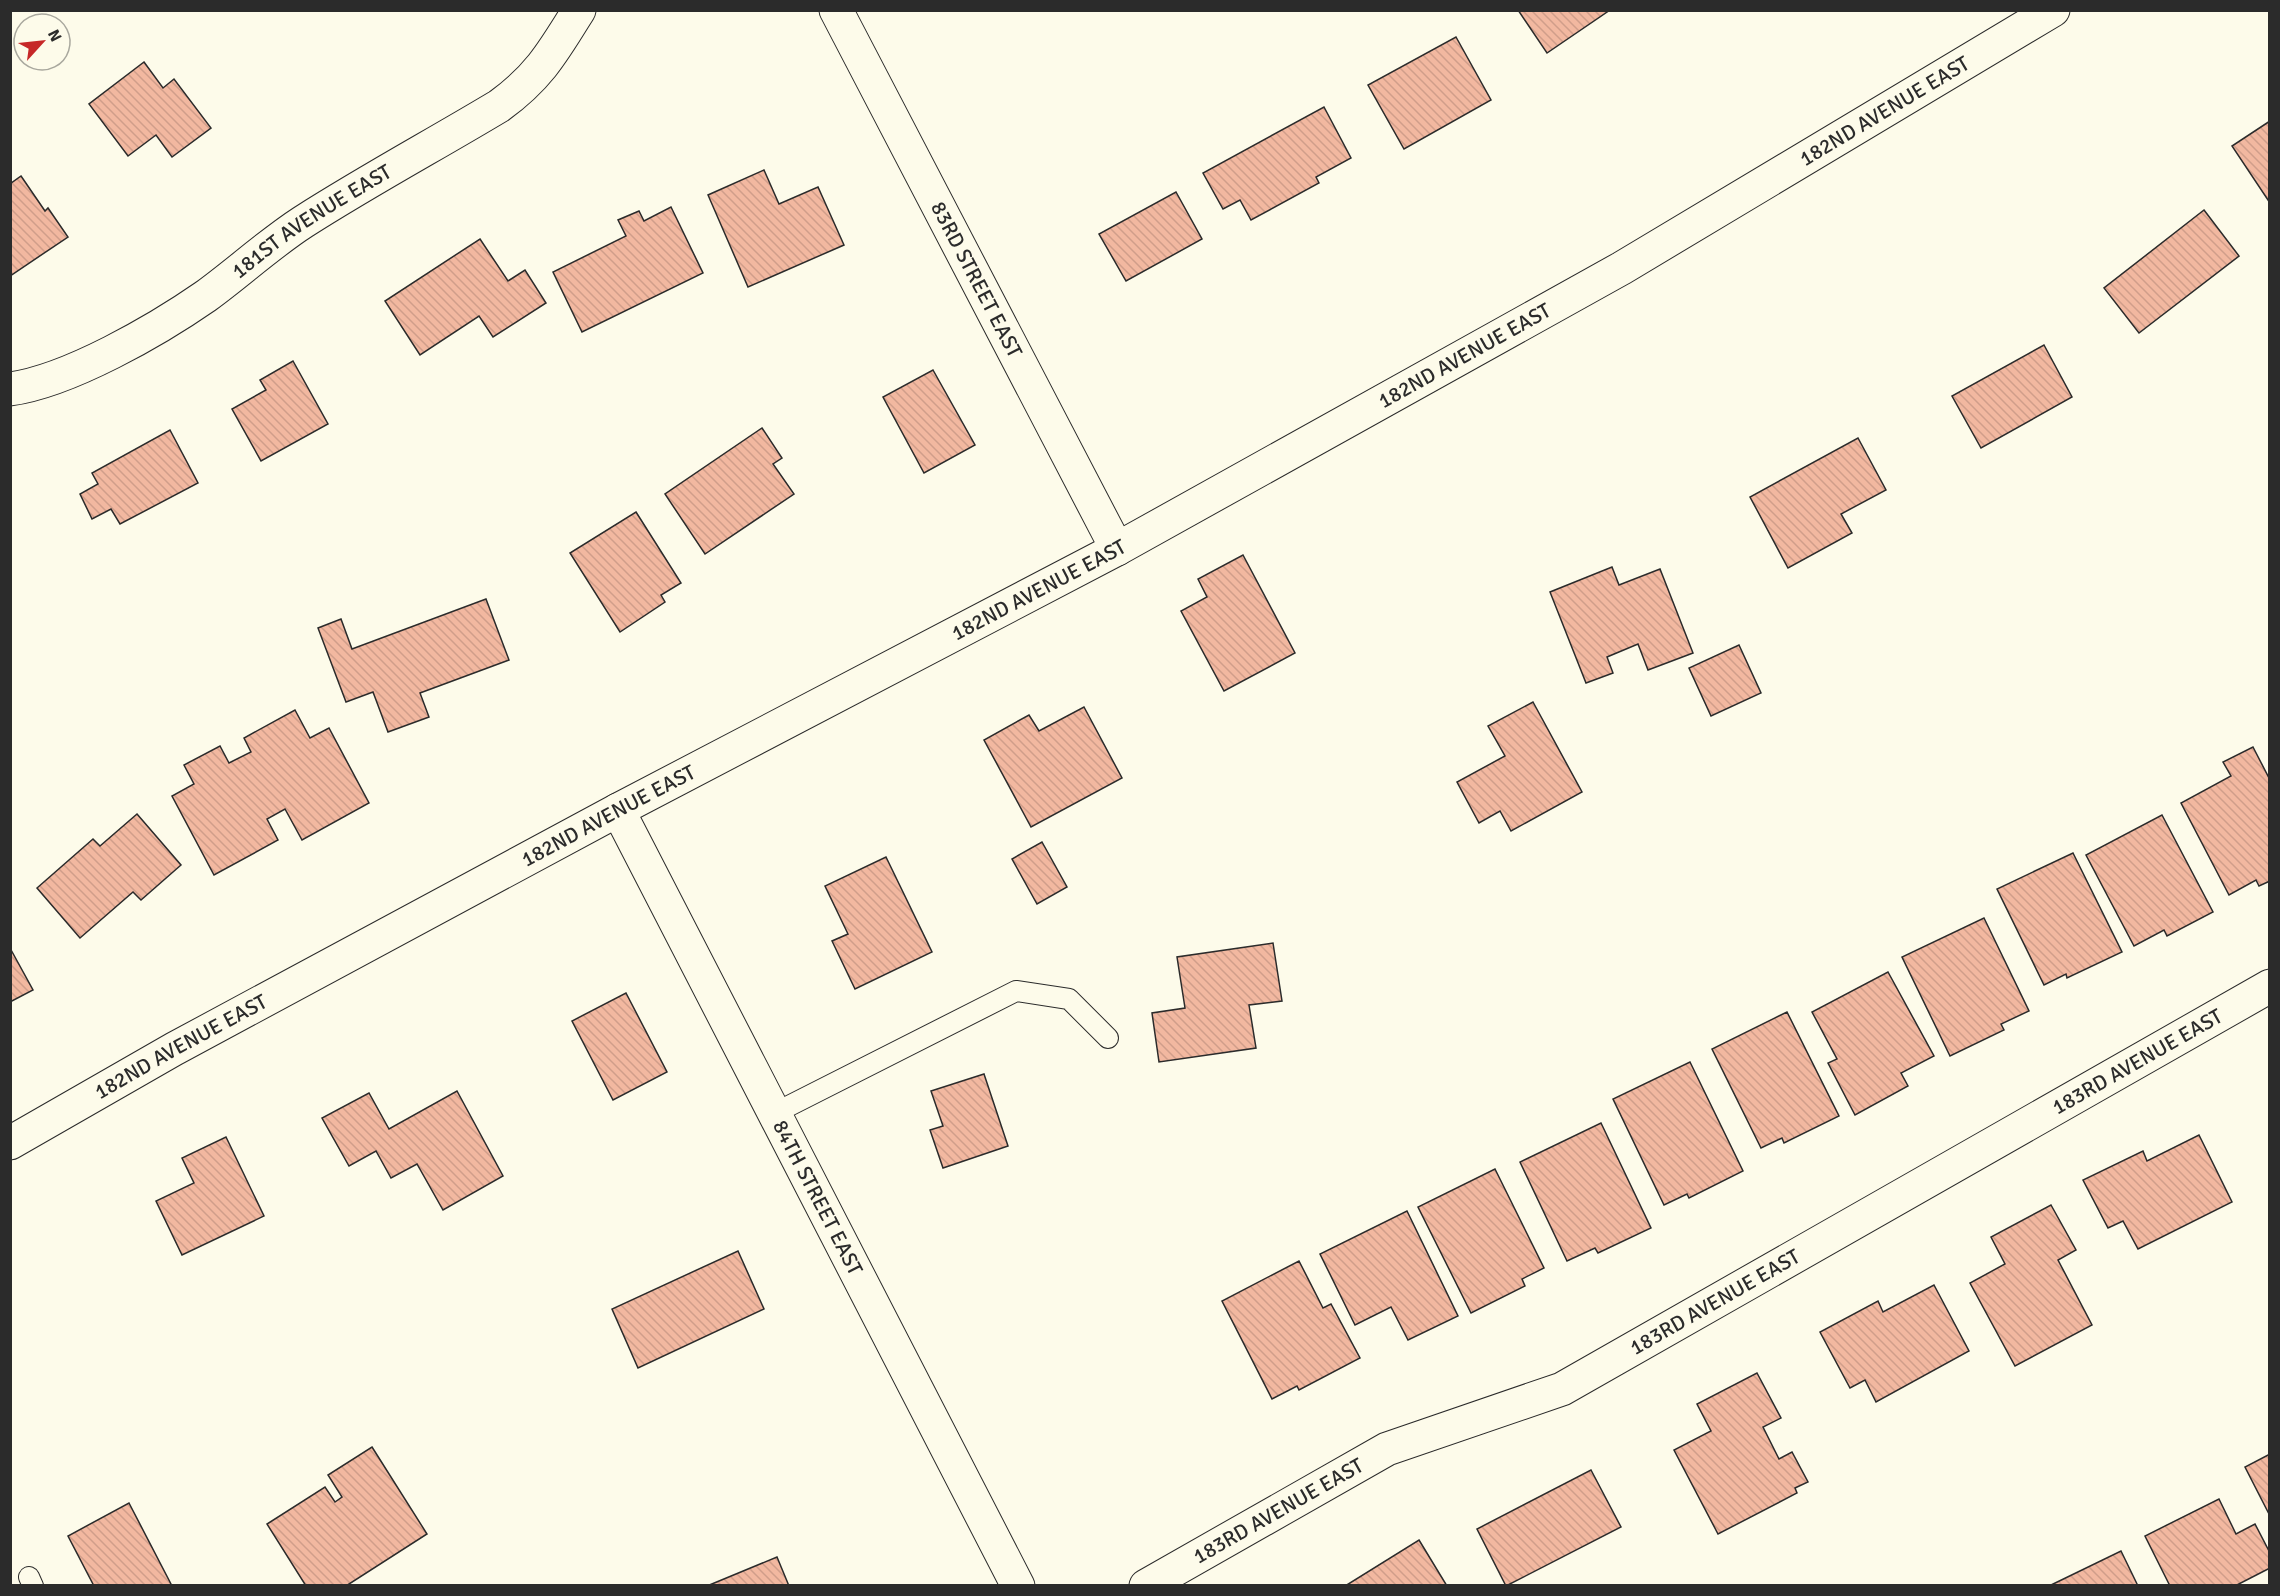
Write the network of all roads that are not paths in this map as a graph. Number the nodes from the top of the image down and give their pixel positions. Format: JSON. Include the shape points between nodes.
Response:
{"nodes":[{"id":1,"x":579,"y":10,"type":"edge"},
{"id":2,"x":836,"y":10,"type":"edge"},
{"id":3,"x":2053,"y":10,"type":"edge"},
{"id":4,"x":10,"y":389,"type":"edge"},
{"id":5,"x":1117,"y":549,"type":"junction"},
{"id":6,"x":618,"y":810,"type":"junction"},
{"id":7,"x":2270,"y":987,"type":"edge"},
{"id":8,"x":1108,"y":1038,"type":"dead end"},
{"id":9,"x":775,"y":1113,"type":"junction"},
{"id":10,"x":10,"y":1143,"type":"edge"},
{"id":11,"x":1018,"y":1586,"type":"edge"},
{"id":12,"x":1146,"y":1586,"type":"edge"}],
"edges":[{"from":1,"to":4,"type":"street","name":"181ST AVENUE EAST","via":[[549,60],[527,85],[499,106],[302,222],[206,296],[119,348],[57,377]]},
{"from":2,"to":5,"type":"street","name":"83RD STREET EAST"},
{"from":3,"to":5,"type":"street","name":"182ND AVENUE EAST","via":[[1622,268]]},
{"from":5,"to":6,"type":"street","name":"182ND AVENUE EAST"},
{"from":6,"to":9,"type":"street","name":"84TH STREET EAST"},
{"from":6,"to":10,"type":"street","name":"182ND AVENUE EAST","via":[[174,1049]]},
{"from":7,"to":12,"type":"street","name":"183RD AVENUE EAST","via":[[1562,1389],[1386,1449]]},
{"from":8,"to":9,"type":"lane","via":[[1069,999],[1016,991]]},
{"from":9,"to":11,"type":"street","name":"84TH STREET EAST"}]}
